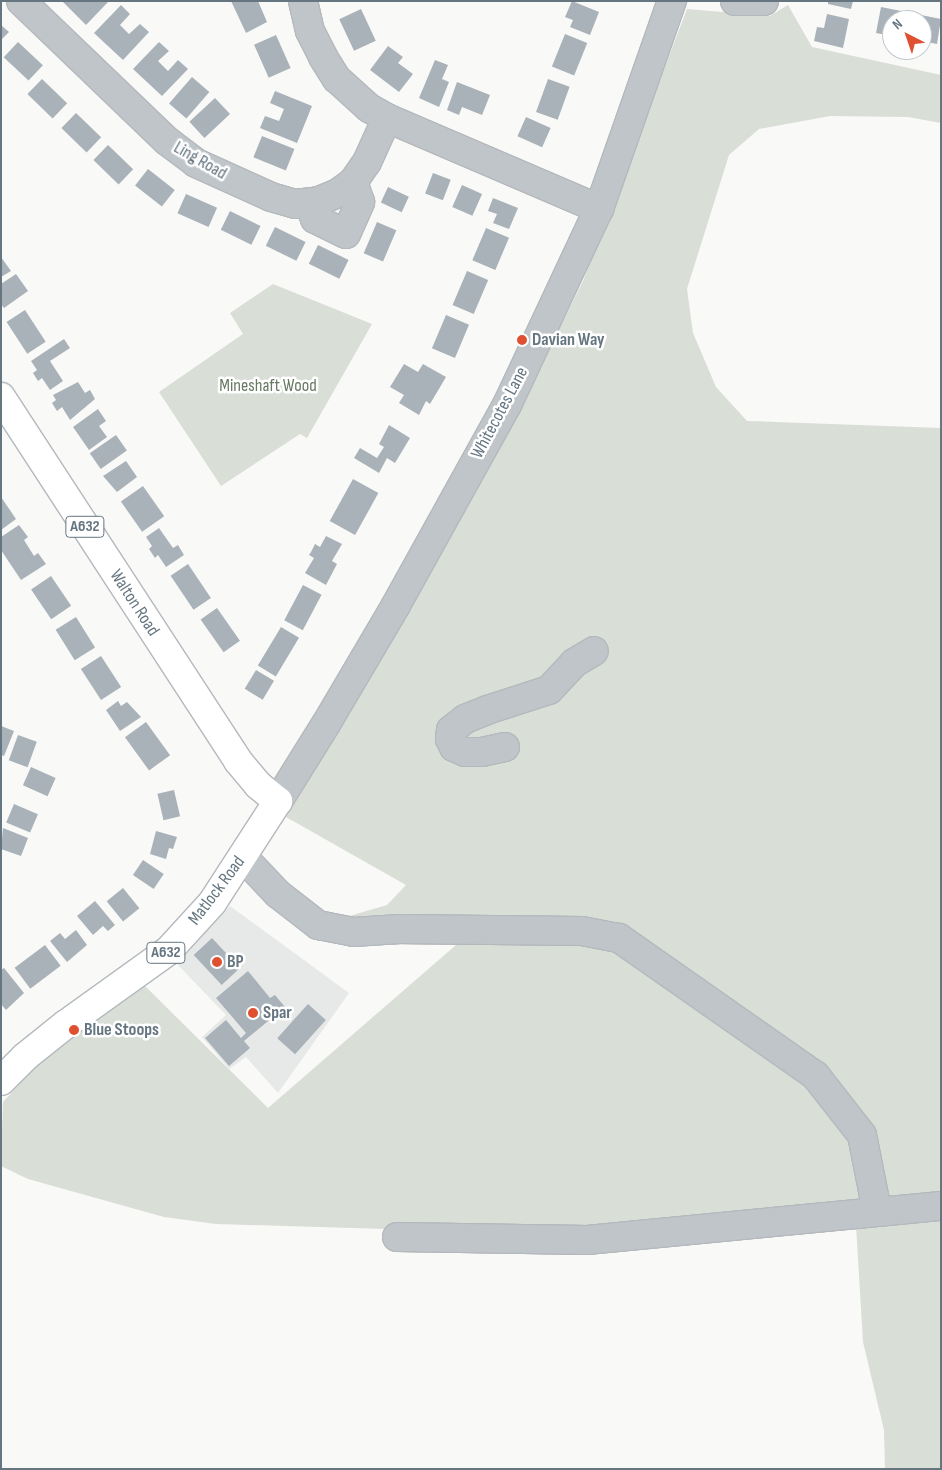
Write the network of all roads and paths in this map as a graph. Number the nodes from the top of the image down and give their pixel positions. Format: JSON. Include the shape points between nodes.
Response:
{"nodes":[{"id":1,"x":21,"y":1,"type":"edge"},
{"id":2,"x":303,"y":1,"type":"edge"},
{"id":3,"x":672,"y":1,"type":"edge"},
{"id":4,"x":386,"y":118,"type":"junction"},
{"id":5,"x":353,"y":182,"type":"junction"},
{"id":6,"x":308,"y":203,"type":"junction"},
{"id":7,"x":599,"y":209,"type":"junction"},
{"id":8,"x":1,"y":397,"type":"edge"},
{"id":9,"x":594,"y":651,"type":"dead end"},
{"id":10,"x":505,"y":747,"type":"dead end"},
{"id":11,"x":278,"y":801,"type":"junction"},
{"id":12,"x":243,"y":857,"type":"junction"},
{"id":13,"x":1,"y":1082,"type":"edge"},
{"id":14,"x":941,"y":1206,"type":"edge"},
{"id":15,"x":877,"y":1211,"type":"junction"},
{"id":16,"x":397,"y":1237,"type":"dead end"}],
"edges":[{"from":1,"to":6,"type":"street","name":"Ling Road","via":[[167,142],[196,163],[271,197],[295,204]]},
{"from":2,"to":4,"type":"street","via":[[310,31],[337,79]]},
{"from":3,"to":7,"type":"street","name":"Whitecotes Lane"},
{"from":4,"to":5,"type":"street","name":"Ling Road","via":[[367,162]]},
{"from":4,"to":7,"type":"street"},
{"from":5,"to":6,"type":"street","name":"Ling Road","via":[[338,193]]},
{"from":5,"to":6,"type":"street","via":[[360,202],[346,234],[315,219]]},
{"from":7,"to":11,"type":"street","name":"Whitecotes Lane","via":[[507,405],[361,664]]},
{"from":8,"to":11,"type":"main road","name":"Walton Road","number":"A632","via":[[238,762],[258,785]]},
{"from":9,"to":10,"type":"street","via":[[574,663],[549,690],[481,712],[451,730],[454,748],[465,752]]},
{"from":11,"to":12,"type":"main road","name":"Matlock Road","number":"A632"},
{"from":12,"to":13,"type":"main road","name":"Matlock Road","number":"A632","via":[[212,903],[168,951],[66,1024],[25,1057]]},
{"from":12,"to":15,"type":"street","via":[[278,894],[318,925],[353,932],[400,929],[582,931],[619,938],[815,1075],[862,1135]]},
{"from":14,"to":15,"type":"street"},
{"from":15,"to":16,"type":"street","via":[[587,1240]]}]}
